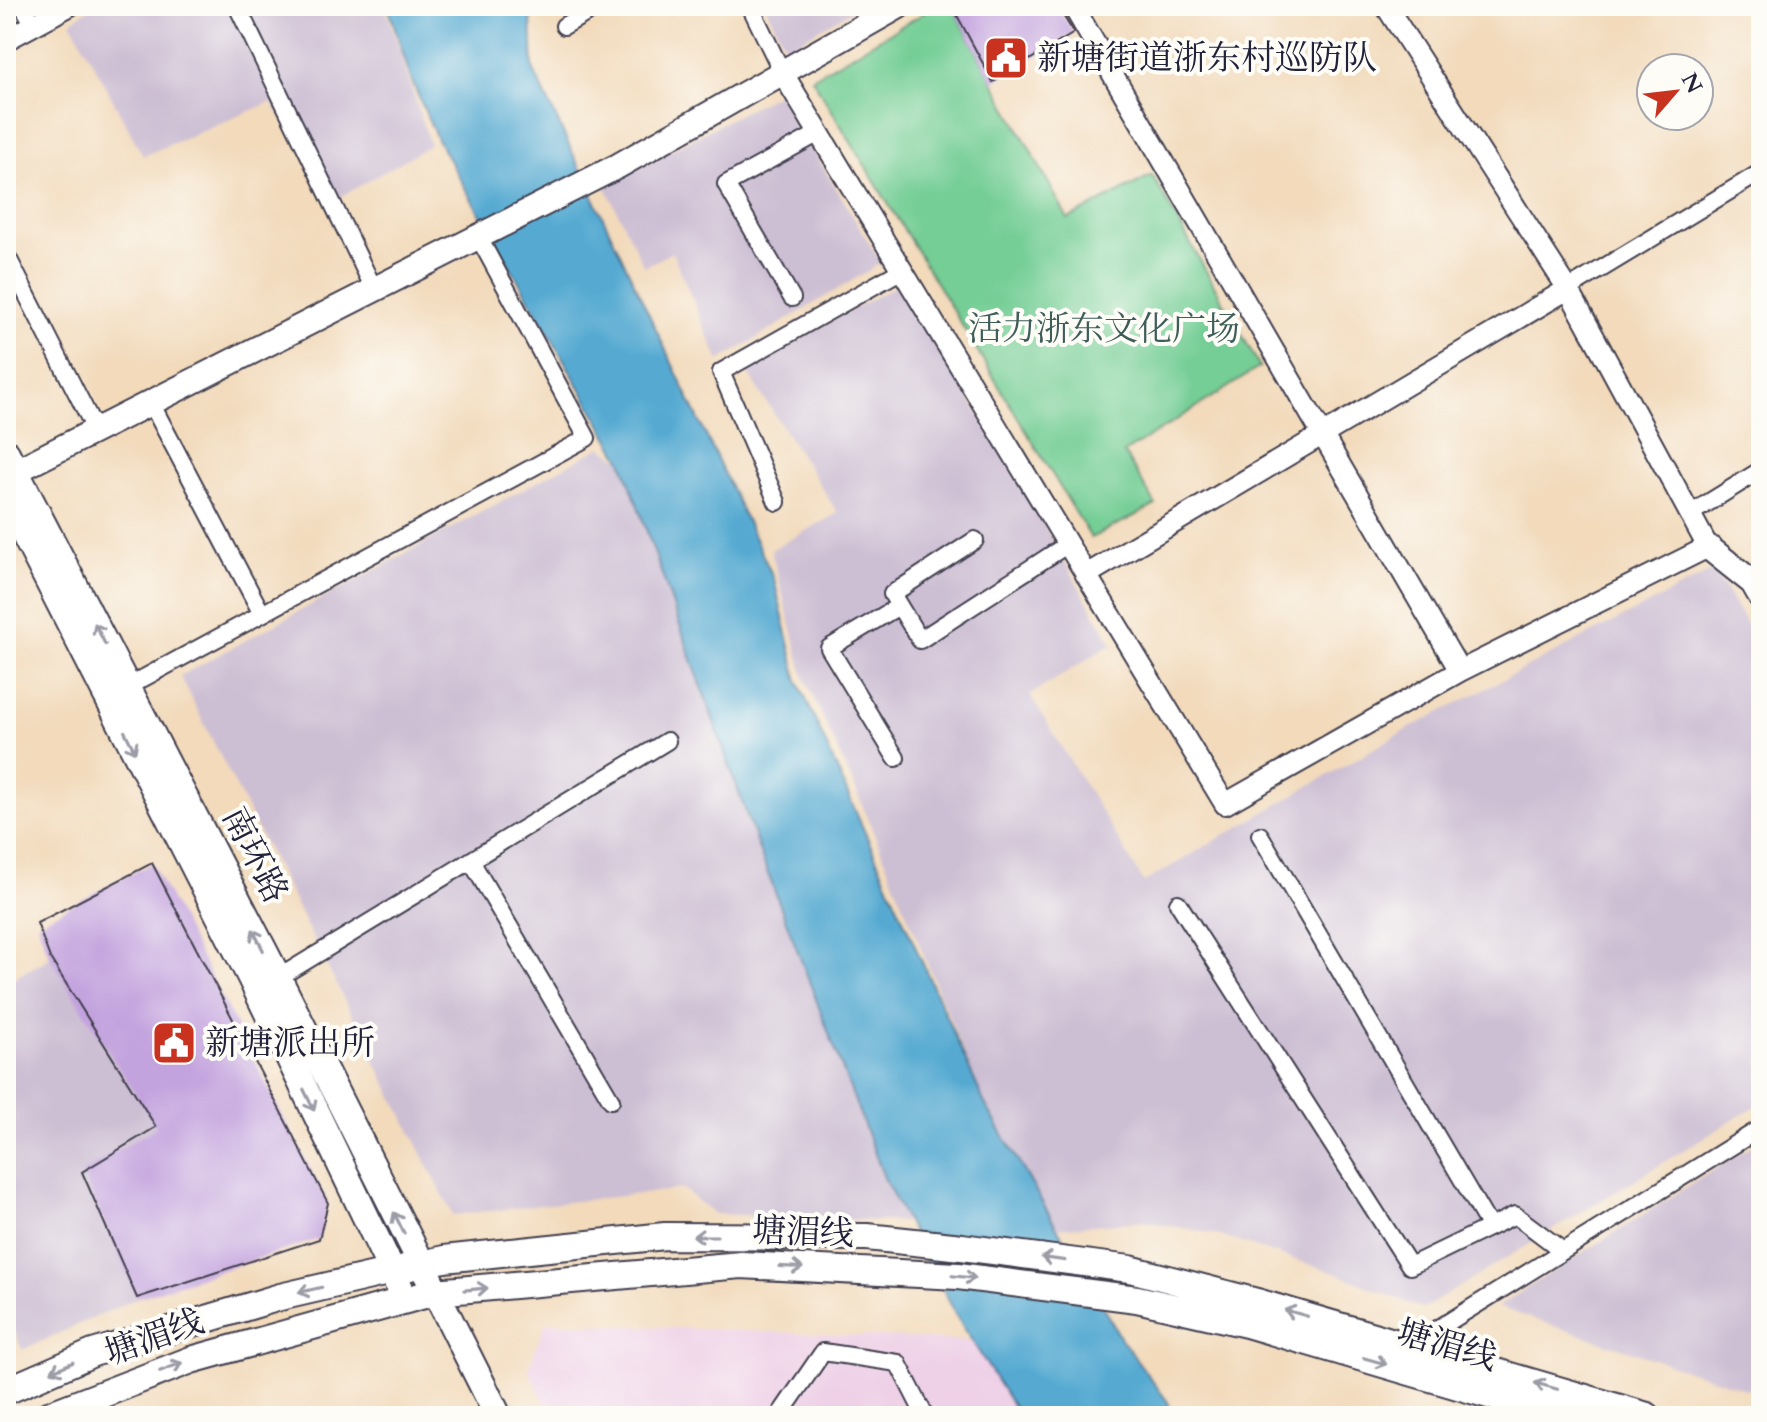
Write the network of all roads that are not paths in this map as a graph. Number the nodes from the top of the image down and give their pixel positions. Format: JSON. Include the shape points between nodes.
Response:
{"nodes":[{"id":1,"x":23,"y":6,"type":"edge"},
{"id":2,"x":69,"y":6,"type":"edge"},
{"id":3,"x":237,"y":6,"type":"edge"},
{"id":4,"x":599,"y":6,"type":"edge"},
{"id":5,"x":750,"y":6,"type":"edge"},
{"id":6,"x":899,"y":6,"type":"edge"},
{"id":7,"x":1073,"y":6,"type":"edge"},
{"id":8,"x":1386,"y":6,"type":"edge"},
{"id":9,"x":34,"y":25,"type":"junction"},
{"id":10,"x":564,"y":26,"type":"dead end"},
{"id":11,"x":6,"y":40,"type":"edge"},
{"id":12,"x":782,"y":72,"type":"junction"},
{"id":13,"x":819,"y":133,"type":"junction"},
{"id":14,"x":1761,"y":172,"type":"edge"},
{"id":15,"x":478,"y":236,"type":"junction"},
{"id":16,"x":6,"y":254,"type":"edge"},
{"id":17,"x":902,"y":270,"type":"junction"},
{"id":18,"x":374,"y":289,"type":"junction"},
{"id":19,"x":1568,"y":289,"type":"junction"},
{"id":20,"x":792,"y":298,"type":"dead end"},
{"id":21,"x":151,"y":403,"type":"junction"},
{"id":22,"x":96,"y":431,"type":"junction"},
{"id":23,"x":1322,"y":434,"type":"junction"},
{"id":24,"x":9,"y":467,"type":"edge"},
{"id":25,"x":1761,"y":470,"type":"edge"},
{"id":26,"x":6,"y":498,"type":"edge"},
{"id":27,"x":777,"y":502,"type":"dead end"},
{"id":28,"x":1690,"y":514,"type":"junction"},
{"id":29,"x":975,"y":540,"type":"dead end"},
{"id":30,"x":1068,"y":544,"type":"junction"},
{"id":31,"x":1708,"y":547,"type":"junction"},
{"id":32,"x":1086,"y":575,"type":"junction"},
{"id":33,"x":1761,"y":597,"type":"edge"},
{"id":34,"x":899,"y":606,"type":"junction"},
{"id":35,"x":262,"y":614,"type":"junction"},
{"id":36,"x":1460,"y":671,"type":"junction"},
{"id":37,"x":127,"y":687,"type":"junction"},
{"id":38,"x":667,"y":741,"type":"dead end"},
{"id":39,"x":896,"y":758,"type":"dead end"},
{"id":40,"x":1260,"y":835,"type":"dead end"},
{"id":41,"x":471,"y":861,"type":"junction"},
{"id":42,"x":1178,"y":903,"type":"dead end"},
{"id":43,"x":278,"y":978,"type":"junction"},
{"id":44,"x":611,"y":1100,"type":"dead end"},
{"id":45,"x":1761,"y":1128,"type":"edge"},
{"id":46,"x":1490,"y":1227,"type":"junction"},
{"id":47,"x":1563,"y":1251,"type":"junction"},
{"id":48,"x":420,"y":1265,"type":"junction"},
{"id":49,"x":391,"y":1271,"type":"junction"},
{"id":50,"x":435,"y":1292,"type":"junction"},
{"id":51,"x":406,"y":1299,"type":"junction"},
{"id":52,"x":1410,"y":1346,"type":"junction"},
{"id":53,"x":6,"y":1391,"type":"edge"},
{"id":54,"x":46,"y":1416,"type":"edge"},
{"id":55,"x":498,"y":1416,"type":"edge"},
{"id":56,"x":779,"y":1416,"type":"edge"},
{"id":57,"x":925,"y":1416,"type":"edge"},
{"id":58,"x":1560,"y":1416,"type":"edge"},
{"id":59,"x":1647,"y":1416,"type":"edge"}],
"edges":[{"from":1,"to":9,"type":"street"},
{"from":2,"to":9,"type":"street"},
{"from":3,"to":18,"type":"street"},
{"from":4,"to":10,"type":"street"},
{"from":5,"to":12,"type":"street"},
{"from":6,"to":12,"type":"main road"},
{"from":7,"to":23,"type":"street"},
{"from":8,"to":19,"type":"street"},
{"from":9,"to":11,"type":"street"},
{"from":12,"to":13,"type":"street"},
{"from":12,"to":15,"type":"main road","via":[[618,166]]},
{"from":13,"to":17,"type":"street"},
{"from":13,"to":20,"type":"street","via":[[726,184]]},
{"from":14,"to":19,"type":"street"},
{"from":15,"to":18,"type":"main road"},
{"from":15,"to":35,"type":"street","via":[[587,438]]},
{"from":16,"to":22,"type":"street"},
{"from":17,"to":27,"type":"street","via":[[721,372]]},
{"from":17,"to":30,"type":"street"},
{"from":18,"to":21,"type":"main road"},
{"from":19,"to":23,"type":"street"},
{"from":19,"to":28,"type":"street"},
{"from":21,"to":22,"type":"main road"},
{"from":21,"to":35,"type":"street"},
{"from":22,"to":24,"type":"main road"},
{"from":23,"to":32,"type":"street"},
{"from":23,"to":36,"type":"street"},
{"from":37,"to":24,"type":"main road","name":"南环路","one_way":true},
{"from":25,"to":28,"type":"street"},
{"from":26,"to":49,"type":"main road","name":"南环路","one_way":true,"via":[[251,978]]},
{"from":28,"to":31,"type":"street"},
{"from":29,"to":34,"type":"street","via":[[892,594]]},
{"from":30,"to":32,"type":"street"},
{"from":30,"to":34,"type":"street","via":[[920,640]]},
{"from":31,"to":33,"type":"main road","via":[[1753,583]]},
{"from":31,"to":36,"type":"street"},
{"from":32,"to":36,"type":"street","via":[[1225,804]]},
{"from":34,"to":39,"type":"street","via":[[829,648]]},
{"from":35,"to":37,"type":"street"},
{"from":43,"to":37,"type":"main road","name":"南环路","one_way":true},
{"from":38,"to":41,"type":"street"},
{"from":40,"to":46,"type":"street"},
{"from":41,"to":43,"type":"street"},
{"from":41,"to":44,"type":"street"},
{"from":42,"to":46,"type":"street","via":[[1410,1266]]},
{"from":48,"to":43,"type":"main road","name":"南环路","one_way":true},
{"from":45,"to":47,"type":"street"},
{"from":46,"to":47,"type":"street","via":[[1515,1215]]},
{"from":47,"to":52,"type":"street"},
{"from":48,"to":49,"type":"main road"},
{"from":48,"to":50,"type":"main road","name":"南环路"},
{"from":52,"to":48,"type":"main road","one_way":true,"via":[[1130,1269],[867,1237],[665,1236]]},
{"from":49,"to":51,"type":"main road","name":"南环路"},
{"from":49,"to":53,"type":"main road","one_way":true,"via":[[280,1297],[93,1353]]},
{"from":50,"to":51,"type":"main road","name":"塘湄线"},
{"from":50,"to":55,"type":"main road","name":"南环路"},
{"from":50,"to":58,"type":"main road","name":"塘湄线","one_way":true,"via":[[741,1265],[958,1276],[1137,1299],[1247,1324]]},
{"from":54,"to":51,"type":"main road","name":"塘湄线","one_way":true,"via":[[191,1360]]},
{"from":59,"to":52,"type":"main road","one_way":true},
{"from":56,"to":57,"type":"street","via":[[823,1352],[898,1363]]}]}
